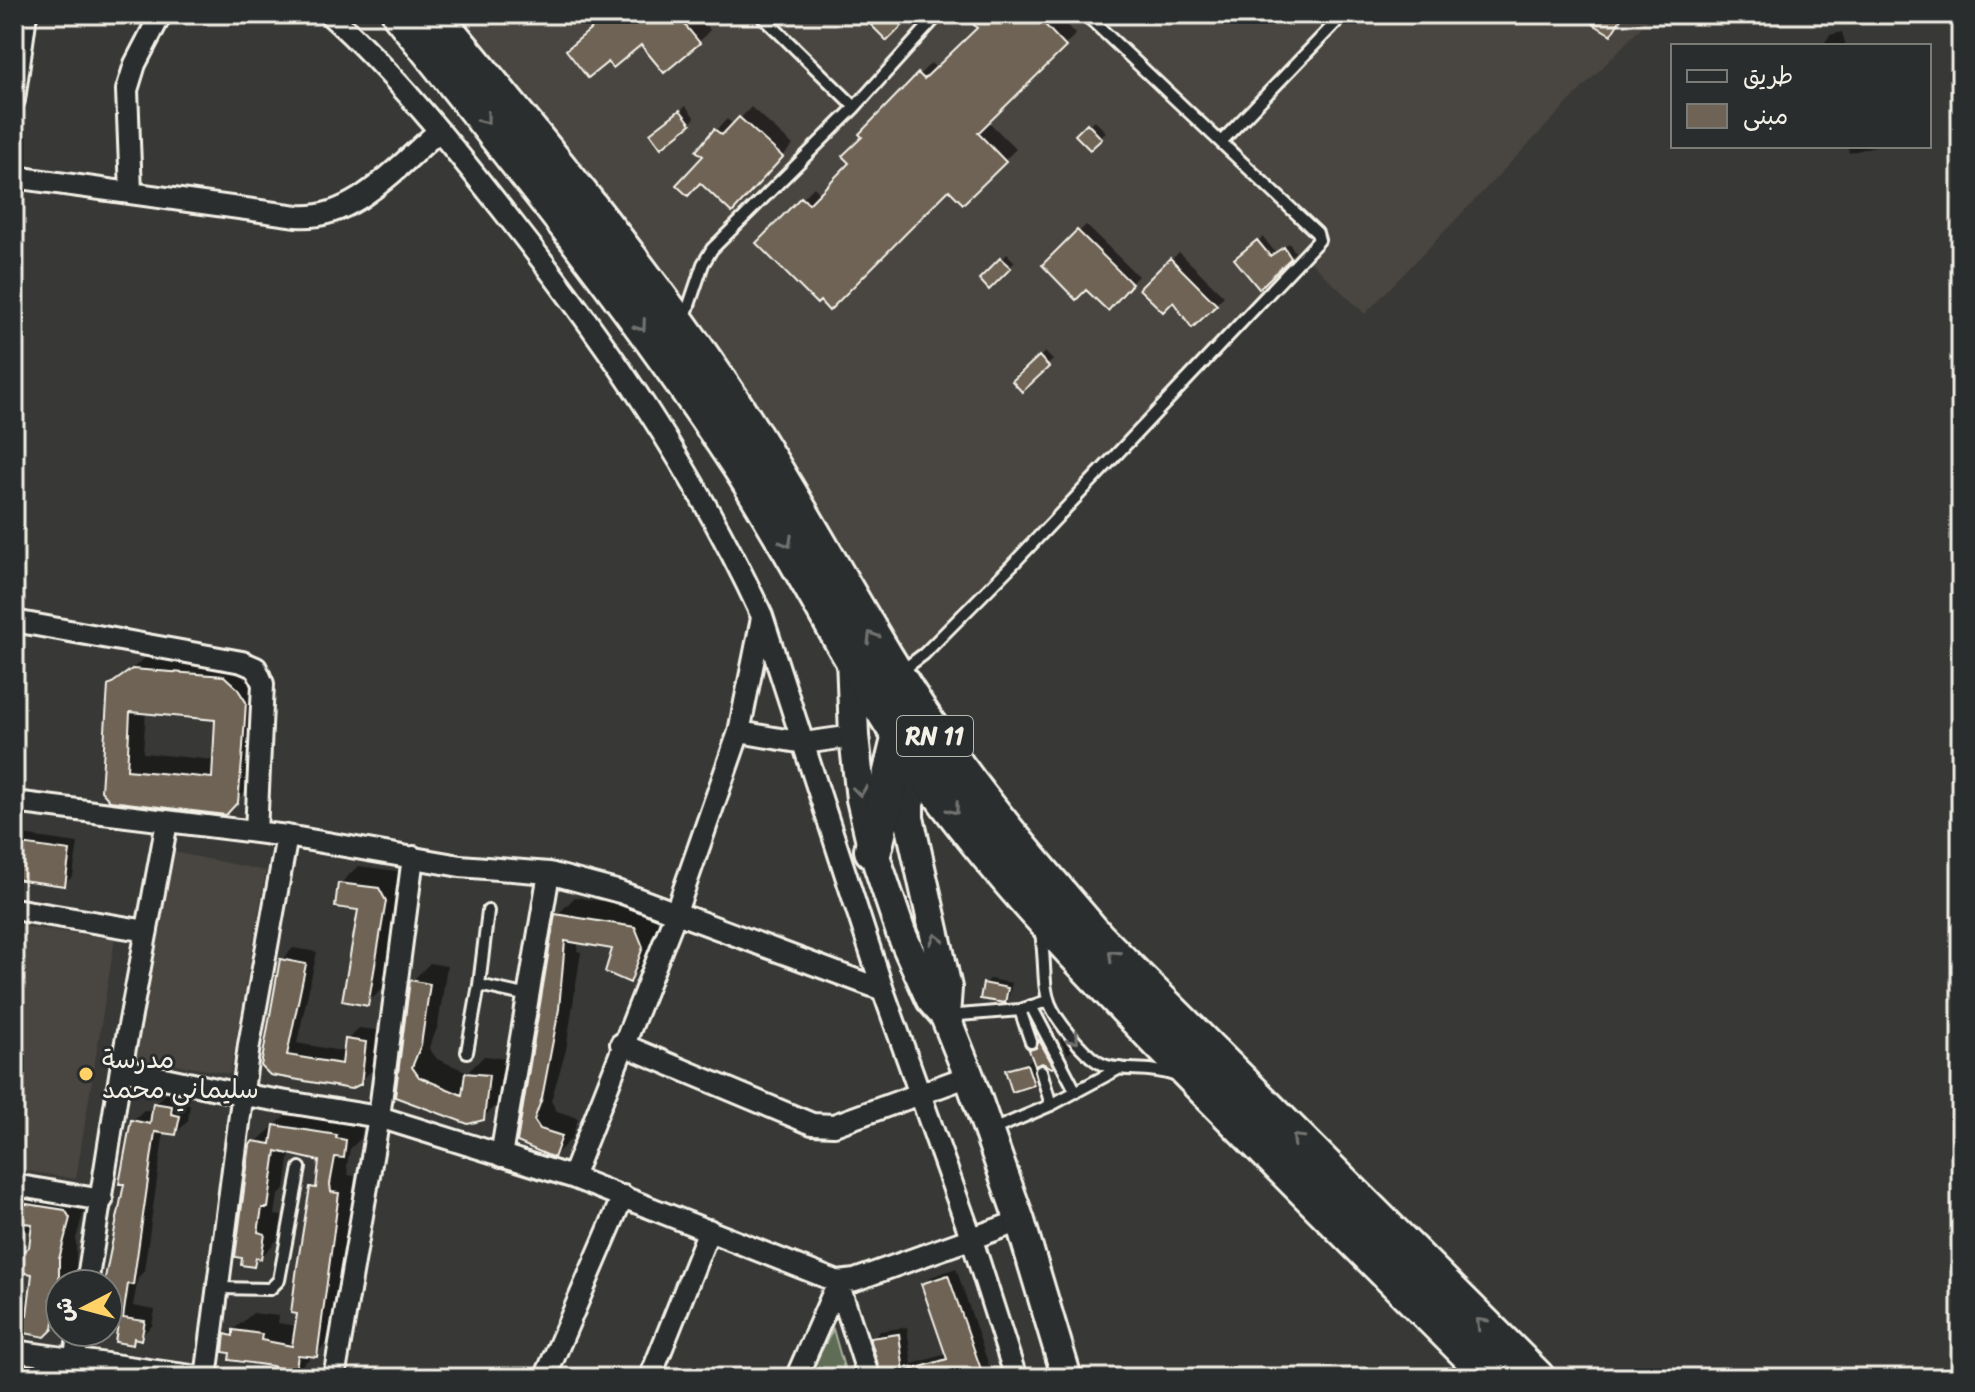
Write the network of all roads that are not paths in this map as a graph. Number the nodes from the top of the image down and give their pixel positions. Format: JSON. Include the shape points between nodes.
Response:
{"nodes":[{"id":1,"x":26,"y":14,"type":"edge"},
{"id":2,"x":161,"y":14,"type":"edge"},
{"id":3,"x":329,"y":14,"type":"edge"},
{"id":4,"x":388,"y":14,"type":"edge"},
{"id":5,"x":401,"y":14,"type":"edge"},
{"id":6,"x":432,"y":14,"type":"edge"},
{"id":7,"x":760,"y":14,"type":"edge"},
{"id":8,"x":939,"y":14,"type":"edge"},
{"id":9,"x":1085,"y":14,"type":"edge"},
{"id":10,"x":1344,"y":14,"type":"edge"},
{"id":11,"x":459,"y":87,"type":"junction"},
{"id":12,"x":14,"y":100,"type":"edge"},
{"id":13,"x":855,"y":107,"type":"junction"},
{"id":14,"x":439,"y":131,"type":"junction"},
{"id":15,"x":1221,"y":142,"type":"junction"},
{"id":16,"x":14,"y":177,"type":"edge"},
{"id":17,"x":131,"y":192,"type":"junction"},
{"id":18,"x":681,"y":330,"type":"junction"},
{"id":19,"x":762,"y":616,"type":"junction"},
{"id":20,"x":14,"y":621,"type":"edge"},
{"id":21,"x":851,"y":657,"type":"junction"},
{"id":22,"x":895,"y":675,"type":"junction"},
{"id":23,"x":739,"y":732,"type":"junction"},
{"id":24,"x":901,"y":735,"type":"junction"},
{"id":25,"x":854,"y":736,"type":"junction"},
{"id":26,"x":804,"y":743,"type":"junction"},
{"id":27,"x":922,"y":767,"type":"junction"},
{"id":28,"x":14,"y":802,"type":"edge"},
{"id":29,"x":167,"y":822,"type":"junction"},
{"id":30,"x":256,"y":832,"type":"junction"},
{"id":31,"x":287,"y":836,"type":"junction"},
{"id":32,"x":873,"y":850,"type":"junction"},
{"id":33,"x":413,"y":857,"type":"junction"},
{"id":34,"x":549,"y":873,"type":"junction"},
{"id":35,"x":14,"y":909,"type":"edge"},
{"id":36,"x":488,"y":911,"type":"dead end"},
{"id":37,"x":1038,"y":914,"type":"junction"},
{"id":38,"x":675,"y":915,"type":"junction"},
{"id":39,"x":147,"y":931,"type":"junction"},
{"id":40,"x":479,"y":985,"type":"junction"},
{"id":41,"x":883,"y":990,"type":"junction"},
{"id":42,"x":528,"y":996,"type":"junction"},
{"id":43,"x":1047,"y":1001,"type":"junction"},
{"id":44,"x":1026,"y":1008,"type":"junction"},
{"id":45,"x":945,"y":1016,"type":"junction"},
{"id":46,"x":1031,"y":1042,"type":"dead end"},
{"id":47,"x":621,"y":1044,"type":"junction"},
{"id":48,"x":467,"y":1052,"type":"dead end"},
{"id":49,"x":1120,"y":1068,"type":"junction"},
{"id":50,"x":121,"y":1069,"type":"junction"},
{"id":51,"x":1041,"y":1071,"type":"dead end"},
{"id":52,"x":969,"y":1076,"type":"junction"},
{"id":53,"x":1204,"y":1087,"type":"junction"},
{"id":54,"x":1076,"y":1092,"type":"junction"},
{"id":55,"x":918,"y":1094,"type":"junction"},
{"id":56,"x":245,"y":1095,"type":"junction"},
{"id":57,"x":1051,"y":1105,"type":"junction"},
{"id":58,"x":379,"y":1117,"type":"junction"},
{"id":59,"x":988,"y":1132,"type":"junction"},
{"id":60,"x":501,"y":1156,"type":"junction"},
{"id":61,"x":300,"y":1168,"type":"dead end"},
{"id":62,"x":572,"y":1177,"type":"junction"},
{"id":63,"x":14,"y":1185,"type":"edge"},
{"id":64,"x":623,"y":1196,"type":"junction"},
{"id":65,"x":102,"y":1200,"type":"junction"},
{"id":66,"x":1020,"y":1221,"type":"junction"},
{"id":67,"x":709,"y":1230,"type":"junction"},
{"id":68,"x":972,"y":1240,"type":"junction"},
{"id":69,"x":90,"y":1268,"type":"edge"},
{"id":70,"x":838,"y":1282,"type":"junction"},
{"id":71,"x":220,"y":1288,"type":"junction"},
{"id":72,"x":76,"y":1348,"type":"edge"},
{"id":73,"x":14,"y":1351,"type":"edge"},
{"id":74,"x":73,"y":1369,"type":"edge"},
{"id":75,"x":206,"y":1378,"type":"edge"},
{"id":76,"x":334,"y":1378,"type":"edge"},
{"id":77,"x":545,"y":1378,"type":"edge"},
{"id":78,"x":650,"y":1378,"type":"edge"},
{"id":79,"x":796,"y":1378,"type":"edge"},
{"id":80,"x":869,"y":1378,"type":"edge"},
{"id":81,"x":1016,"y":1378,"type":"edge"},
{"id":82,"x":1067,"y":1378,"type":"edge"},
{"id":83,"x":1494,"y":1378,"type":"edge"},
{"id":84,"x":1536,"y":1378,"type":"edge"}],
"edges":[{"from":1,"to":12,"type":"street"},
{"from":2,"to":17,"type":"street","via":[[127,90]]},
{"from":3,"to":14,"type":"street"},
{"from":4,"to":11,"type":"highway"},
{"from":5,"to":11,"type":"highway","number":"RN 11"},
{"from":6,"to":18,"type":"highway","number":"RN 11","via":[[564,175]]},
{"from":7,"to":13,"type":"lane"},
{"from":8,"to":13,"type":"lane"},
{"from":9,"to":15,"type":"lane"},
{"from":10,"to":15,"type":"lane"},
{"from":11,"to":21,"type":"highway","number":"RN 11","one_way":true,"via":[[704,411],[767,507]]},
{"from":13,"to":18,"type":"lane","via":[[712,249]]},
{"from":14,"to":17,"type":"street","via":[[346,208],[322,216]]},
{"from":14,"to":19,"type":"street","via":[[558,280],[669,437]]},
{"from":15,"to":22,"type":"lane","via":[[1317,233],[1318,243],[1012,565],[924,654]]},
{"from":16,"to":17,"type":"street"},
{"from":22,"to":18,"type":"highway","number":"RN 11","one_way":true,"via":[[768,460]]},
{"from":19,"to":23,"type":"street"},
{"from":19,"to":26,"type":"street"},
{"from":20,"to":30,"type":"street","via":[[256,668],[263,684]]},
{"from":21,"to":24,"type":"highway","number":"RN 11"},
{"from":21,"to":25,"type":"street"},
{"from":84,"to":22,"type":"highway","number":"RN 11","one_way":true,"via":[[1097,939],[972,788]]},
{"from":23,"to":26,"type":"street"},
{"from":23,"to":38,"type":"street"},
{"from":24,"to":27,"type":"highway","number":"RN 11"},
{"from":24,"to":32,"type":"highway"},
{"from":25,"to":26,"type":"street"},
{"from":25,"to":32,"type":"street","one_way":true},
{"from":26,"to":41,"type":"street"},
{"from":27,"to":37,"type":"highway","number":"RN 11","one_way":true},
{"from":45,"to":27,"type":"street","one_way":true,"via":[[947,988],[909,818]]},
{"from":28,"to":29,"type":"street"},
{"from":29,"to":30,"type":"street"},
{"from":29,"to":39,"type":"street"},
{"from":30,"to":31,"type":"street"},
{"from":31,"to":33,"type":"street"},
{"from":31,"to":56,"type":"street","via":[[249,1045]]},
{"from":32,"to":45,"type":"street","via":[[901,933],[931,1000]]},
{"from":33,"to":34,"type":"street"},
{"from":33,"to":58,"type":"street"},
{"from":34,"to":38,"type":"street","via":[[620,892]]},
{"from":34,"to":42,"type":"street"},
{"from":35,"to":39,"type":"street"},
{"from":36,"to":40,"type":"lane"},
{"from":37,"to":43,"type":"lane"},
{"from":37,"to":53,"type":"highway","number":"RN 11"},
{"from":38,"to":41,"type":"street"},
{"from":38,"to":47,"type":"street"},
{"from":39,"to":50,"type":"street"},
{"from":40,"to":42,"type":"lane"},
{"from":40,"to":48,"type":"lane"},
{"from":41,"to":55,"type":"street"},
{"from":42,"to":60,"type":"street"},
{"from":43,"to":44,"type":"lane"},
{"from":43,"to":49,"type":"lane","one_way":true,"via":[[1087,1054]]},
{"from":44,"to":45,"type":"lane"},
{"from":44,"to":46,"type":"lane"},
{"from":44,"to":54,"type":"lane"},
{"from":45,"to":52,"type":"street"},
{"from":47,"to":55,"type":"street","via":[[812,1124],[834,1125]]},
{"from":47,"to":62,"type":"street"},
{"from":49,"to":53,"type":"lane","via":[[1157,1069]]},
{"from":49,"to":54,"type":"lane"},
{"from":50,"to":56,"type":"street"},
{"from":50,"to":65,"type":"street"},
{"from":51,"to":57,"type":"lane"},
{"from":52,"to":55,"type":"street"},
{"from":52,"to":59,"type":"street"},
{"from":53,"to":83,"type":"highway","number":"RN 11"},
{"from":54,"to":57,"type":"lane"},
{"from":55,"to":68,"type":"street"},
{"from":56,"to":58,"type":"street"},
{"from":56,"to":71,"type":"street"},
{"from":57,"to":59,"type":"lane"},
{"from":58,"to":60,"type":"street"},
{"from":58,"to":76,"type":"street"},
{"from":59,"to":66,"type":"street"},
{"from":60,"to":62,"type":"street"},
{"from":61,"to":71,"type":"lane","via":[[279,1280],[270,1289]]},
{"from":62,"to":64,"type":"street"},
{"from":63,"to":65,"type":"street"},
{"from":64,"to":67,"type":"street"},
{"from":64,"to":77,"type":"street"},
{"from":65,"to":69,"type":"street"},
{"from":66,"to":68,"type":"street"},
{"from":66,"to":82,"type":"street"},
{"from":67,"to":70,"type":"street"},
{"from":67,"to":78,"type":"street"},
{"from":68,"to":70,"type":"street"},
{"from":68,"to":81,"type":"street"},
{"from":70,"to":79,"type":"street"},
{"from":70,"to":80,"type":"street"},
{"from":71,"to":75,"type":"street"},
{"from":72,"to":74,"type":"street"},
{"from":73,"to":74,"type":"street"},
{"from":74,"to":75,"type":"street"}]}
